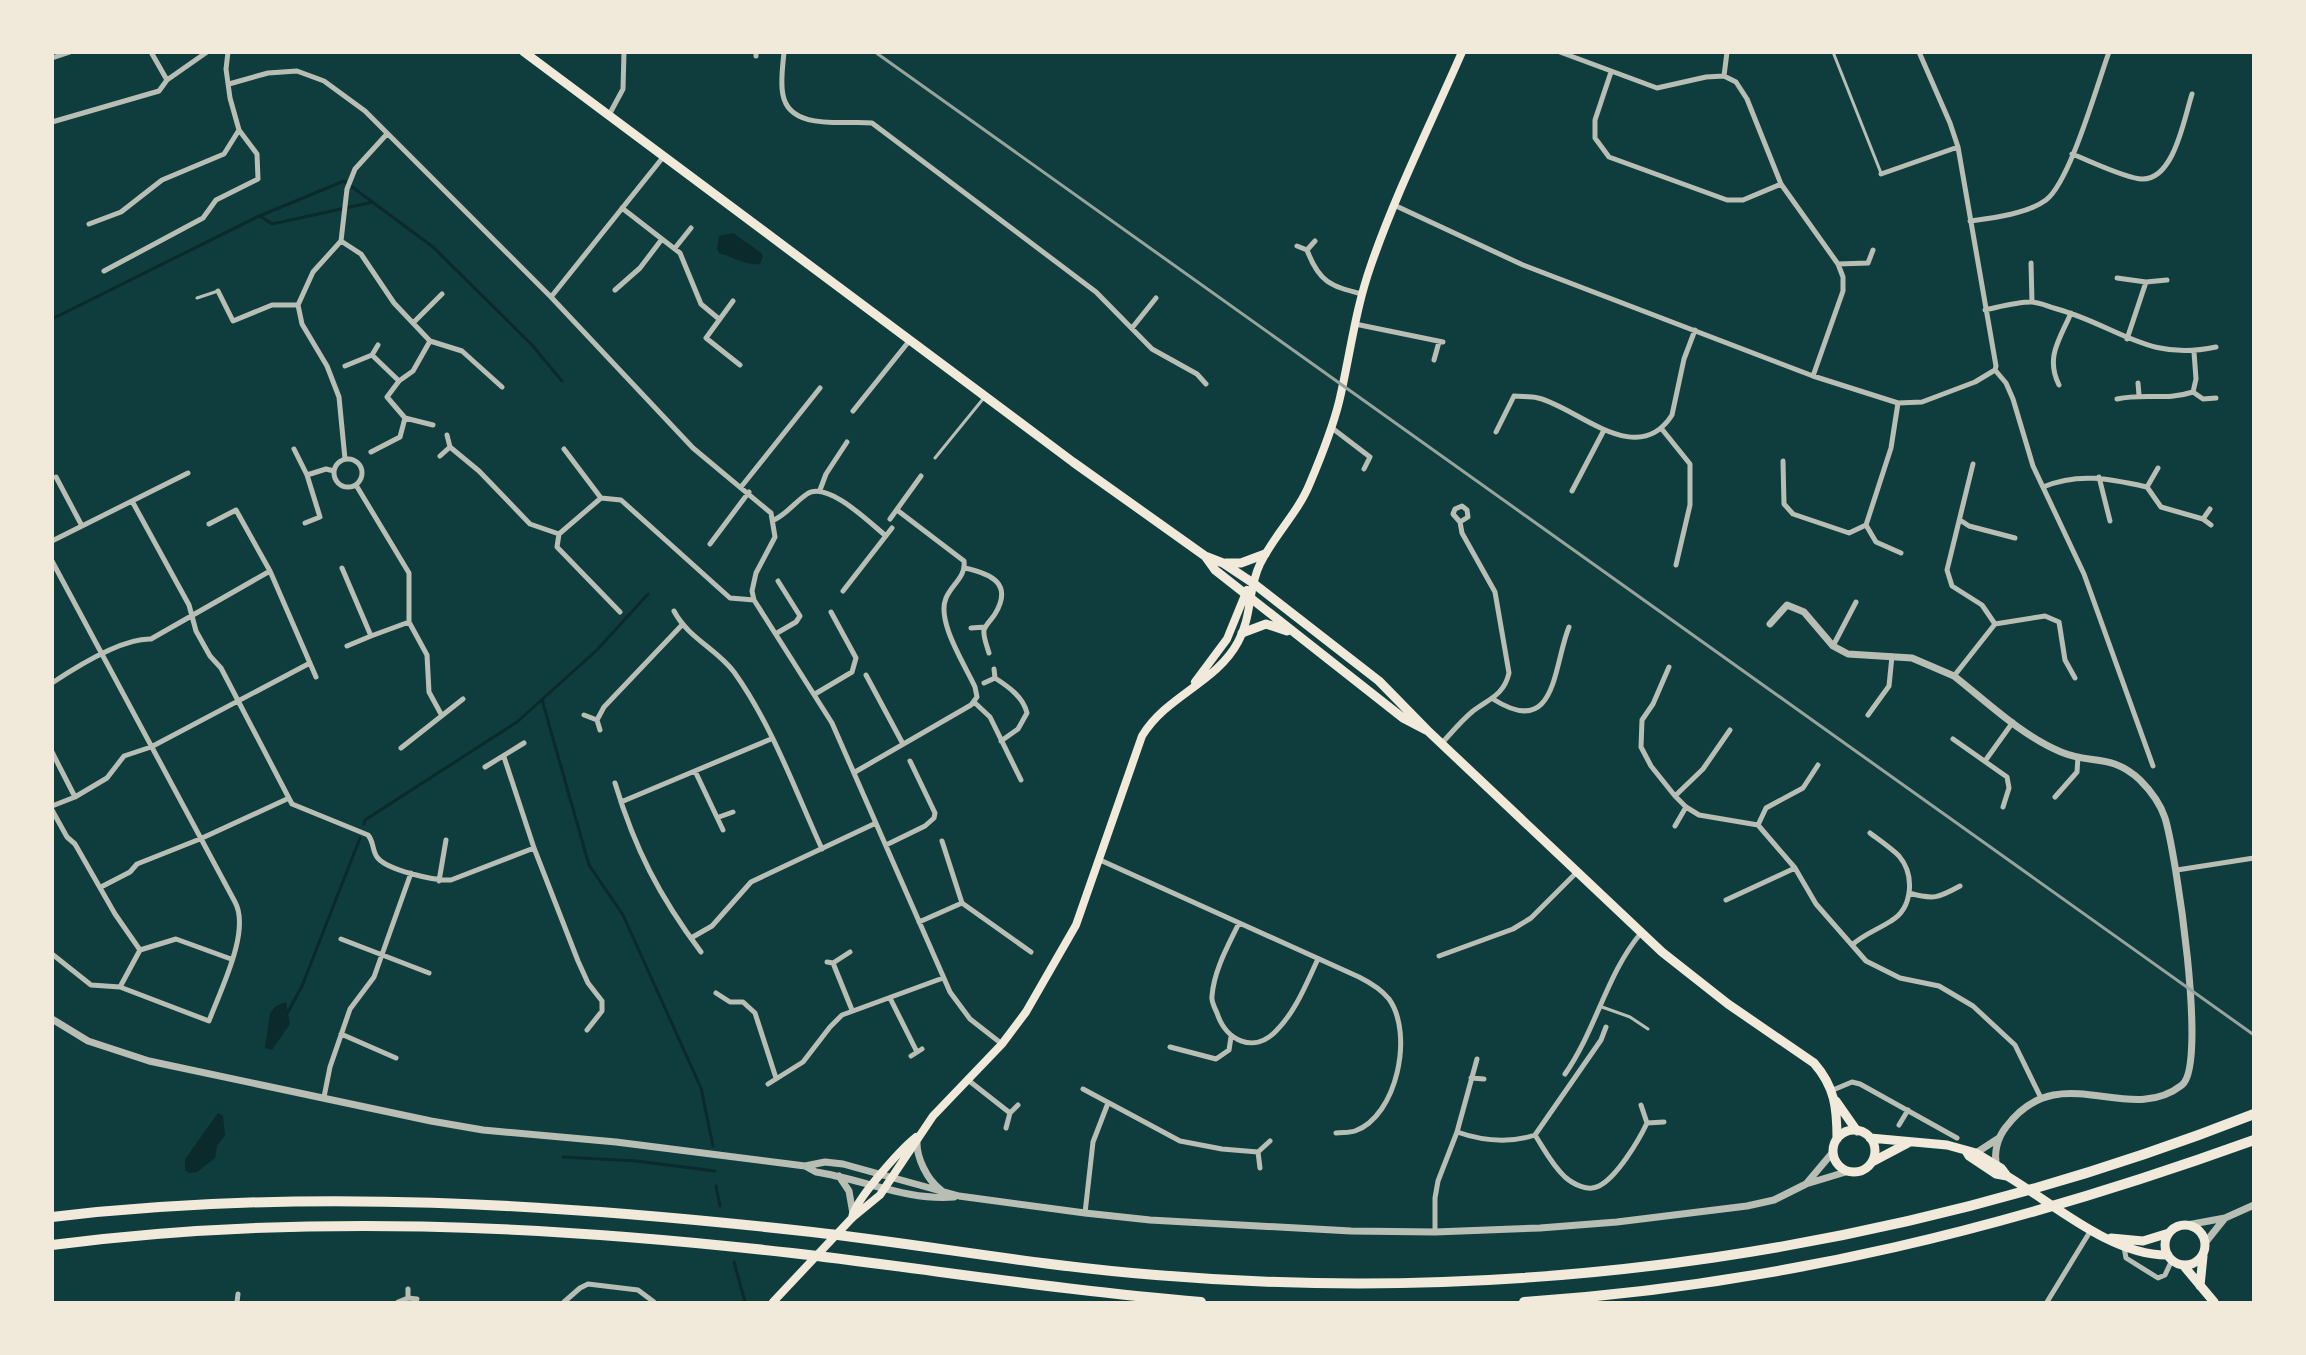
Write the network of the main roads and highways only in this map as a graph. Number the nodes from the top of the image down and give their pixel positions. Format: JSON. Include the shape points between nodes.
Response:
{"nodes":[{"id":1,"x":524,"y":52,"type":"edge"},
{"id":2,"x":1462,"y":52,"type":"edge"},
{"id":3,"x":1265,"y":554,"type":"junction"},
{"id":4,"x":1205,"y":556,"type":"junction"},
{"id":5,"x":1223,"y":563,"type":"junction"},
{"id":6,"x":1253,"y":583,"type":"junction"},
{"id":7,"x":1248,"y":596,"type":"junction"},
{"id":8,"x":1242,"y":633,"type":"junction"},
{"id":9,"x":1300,"y":636,"type":"junction"},
{"id":10,"x":1190,"y":689,"type":"junction"},
{"id":11,"x":1427,"y":730,"type":"junction"},
{"id":12,"x":1836,"y":1101,"type":"junction"},
{"id":13,"x":2253,"y":1114,"type":"edge"},
{"id":14,"x":1857,"y":1131,"type":"junction"},
{"id":15,"x":919,"y":1137,"type":"junction"},
{"id":16,"x":1870,"y":1138,"type":"junction"},
{"id":17,"x":1837,"y":1139,"type":"junction"},
{"id":18,"x":2253,"y":1140,"type":"edge"},
{"id":19,"x":1908,"y":1143,"type":"junction"},
{"id":20,"x":1966,"y":1151,"type":"junction"},
{"id":21,"x":1872,"y":1162,"type":"junction"},
{"id":22,"x":2007,"y":1176,"type":"junction"},
{"id":23,"x":853,"y":1216,"type":"junction"},
{"id":24,"x":52,"y":1217,"type":"edge"},
{"id":25,"x":2169,"y":1233,"type":"junction"},
{"id":26,"x":2106,"y":1237,"type":"junction"},
{"id":27,"x":52,"y":1245,"type":"edge"},
{"id":28,"x":2203,"y":1254,"type":"junction"},
{"id":29,"x":2170,"y":1258,"type":"junction"},
{"id":30,"x":2183,"y":1265,"type":"junction"},
{"id":31,"x":2200,"y":1286,"type":"junction"},
{"id":32,"x":2209,"y":1301,"type":"edge"},
{"id":33,"x":772,"y":1302,"type":"edge"},
{"id":34,"x":1201,"y":1302,"type":"edge"},
{"id":35,"x":1524,"y":1302,"type":"edge"}],
"edges":[{"from":1,"to":4,"type":"main road","via":[[985,397]]},
{"from":2,"to":3,"type":"main road","via":[[1394,205],[1362,294],[1332,428],[1305,496]]},
{"from":3,"to":5,"type":"main road","via":[[1241,563]]},
{"from":3,"to":6,"type":"main road"},
{"from":4,"to":5,"type":"main road"},
{"from":4,"to":7,"type":"main road","via":[[1215,570]]},
{"from":5,"to":6,"type":"main road"},
{"from":6,"to":7,"type":"main road"},
{"from":6,"to":11,"type":"main road","via":[[1379,681]]},
{"from":7,"to":8,"type":"main road"},
{"from":7,"to":9,"type":"main road"},
{"from":7,"to":10,"type":"main road","via":[[1227,639]]},
{"from":8,"to":9,"type":"main road","via":[[1270,624]]},
{"from":8,"to":10,"type":"main road","via":[[1224,661]]},
{"from":9,"to":11,"type":"main road","via":[[1403,718]]},
{"from":10,"to":15,"type":"main road","via":[[1158,714],[1142,736],[1076,925],[1053,969],[1002,1044],[933,1116]]},
{"from":11,"to":12,"type":"main road","via":[[1574,875],[1641,933],[1707,989],[1814,1063]]},
{"from":12,"to":14,"type":"main road"},
{"from":12,"to":17,"type":"main road"},
{"from":13,"to":24,"type":"highway","via":[[2051,1185],[1928,1218],[1763,1251],[1662,1266],[1444,1283],[1344,1284],[1157,1276],[810,1232],[588,1210],[449,1203],[210,1203]]},
{"from":14,"to":16,"type":"main road"},
{"from":14,"to":17,"type":"main road","via":[[1846,1132]]},
{"from":15,"to":23,"type":"main road","via":[[905,1146],[880,1175]]},
{"from":15,"to":23,"type":"main road","via":[[885,1188],[867,1208]]},
{"from":16,"to":19,"type":"main road"},
{"from":16,"to":21,"type":"main road","via":[[1875,1150]]},
{"from":17,"to":21,"type":"main road","via":[[1833,1152],[1838,1164],[1849,1171],[1863,1170]]},
{"from":18,"to":35,"type":"highway","via":[[2033,1214],[1905,1247],[1685,1287]]},
{"from":19,"to":20,"type":"main road","via":[[1939,1143]]},
{"from":19,"to":21,"type":"main road"},
{"from":20,"to":22,"type":"main road","via":[[1977,1153]]},
{"from":20,"to":22,"type":"main road","via":[[1996,1174]]},
{"from":22,"to":26,"type":"main road"},
{"from":23,"to":33,"type":"main road"},
{"from":25,"to":26,"type":"main road","via":[[2136,1241]]},
{"from":25,"to":28,"type":"main road","via":[[2187,1225],[2199,1231],[2205,1243]]},
{"from":25,"to":29,"type":"main road","via":[[2165,1244]]},
{"from":26,"to":29,"type":"main road","via":[[2124,1247]]},
{"from":27,"to":34,"type":"highway","via":[[219,1229],[493,1227],[791,1253],[1006,1283]]},
{"from":28,"to":30,"type":"main road","via":[[2192,1264]]},
{"from":28,"to":31,"type":"main road"},
{"from":29,"to":30,"type":"main road"},
{"from":30,"to":31,"type":"main road"},
{"from":31,"to":32,"type":"main road"}]}
